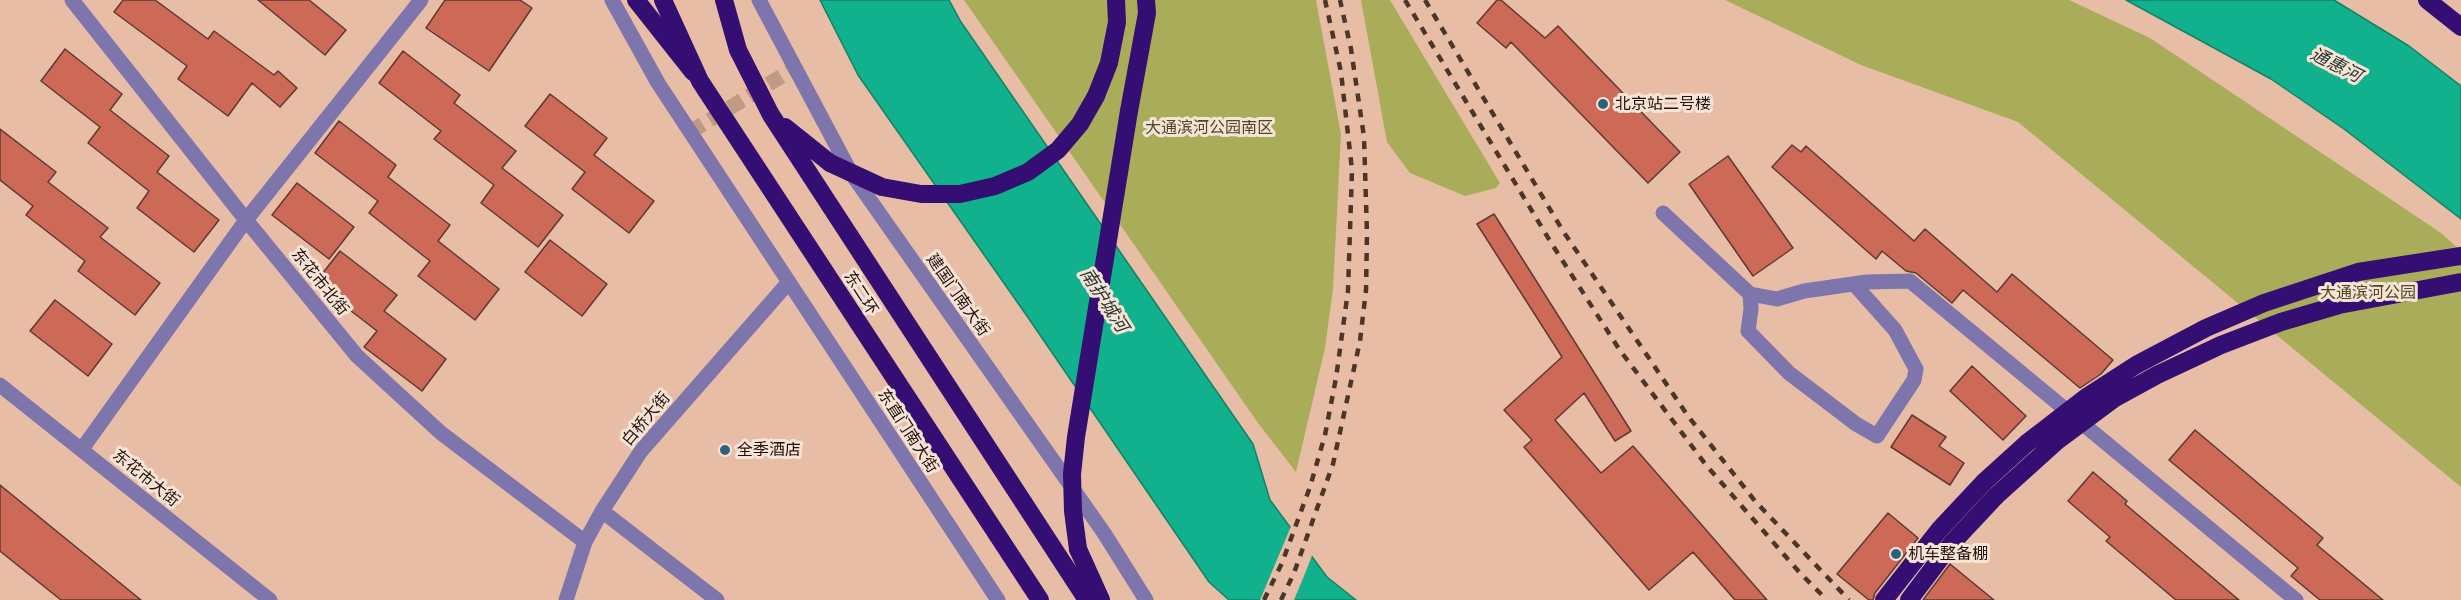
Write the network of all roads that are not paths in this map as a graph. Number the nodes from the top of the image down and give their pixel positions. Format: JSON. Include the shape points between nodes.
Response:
{"nodes":[{"id":1,"x":72,"y":0,"type":"edge"},
{"id":2,"x":421,"y":0,"type":"edge"},
{"id":3,"x":612,"y":0,"type":"edge"},
{"id":4,"x":636,"y":0,"type":"edge"},
{"id":5,"x":663,"y":0,"type":"edge"},
{"id":6,"x":724,"y":0,"type":"edge"},
{"id":7,"x":759,"y":0,"type":"edge"},
{"id":8,"x":1116,"y":0,"type":"edge"},
{"id":9,"x":1146,"y":0,"type":"edge"},
{"id":10,"x":2427,"y":0,"type":"edge"},
{"id":11,"x":2461,"y":27,"type":"edge"},
{"id":12,"x":700,"y":81,"type":"junction"},
{"id":13,"x":771,"y":115,"type":"junction"},
{"id":14,"x":1663,"y":213,"type":"dead end"},
{"id":15,"x":246,"y":220,"type":"junction"},
{"id":16,"x":2461,"y":256,"type":"edge"},
{"id":17,"x":2461,"y":282,"type":"edge"},
{"id":18,"x":788,"y":283,"type":"junction"},
{"id":19,"x":1854,"y":284,"type":"junction"},
{"id":20,"x":1750,"y":294,"type":"junction"},
{"id":21,"x":0,"y":384,"type":"edge"},
{"id":22,"x":82,"y":449,"type":"junction"},
{"id":23,"x":602,"y":511,"type":"junction"},
{"id":24,"x":585,"y":542,"type":"junction"},
{"id":25,"x":270,"y":600,"type":"edge"},
{"id":26,"x":566,"y":600,"type":"edge"},
{"id":27,"x":717,"y":600,"type":"edge"},
{"id":28,"x":998,"y":600,"type":"edge"},
{"id":29,"x":1040,"y":600,"type":"edge"},
{"id":30,"x":1087,"y":600,"type":"edge"},
{"id":31,"x":1101,"y":600,"type":"edge"},
{"id":32,"x":1146,"y":600,"type":"edge"},
{"id":33,"x":1884,"y":600,"type":"edge"},
{"id":34,"x":1909,"y":600,"type":"edge"},
{"id":35,"x":2296,"y":600,"type":"edge"}],
"edges":[{"from":1,"to":15,"type":"street","name":"东花市北街"},
{"from":2,"to":15,"type":"street"},
{"from":3,"to":18,"type":"street","via":[[658,83]]},
{"from":4,"to":12,"type":"highway","bridge":true},
{"from":5,"to":12,"type":"highway","name":"东二环","bridge":true},
{"from":6,"to":13,"type":"highway","name":"东二环","via":[[738,50]]},
{"from":7,"to":32,"type":"street","name":"建国门南大街","via":[[851,173],[1104,533]]},
{"from":8,"to":13,"type":"highway","bridge":true,"via":[[1118,22],[1109,63],[1080,124],[1058,150],[1028,172],[995,186],[960,194],[921,194],[882,187],[830,164]]},
{"from":9,"to":31,"type":"highway","bridge":true,"via":[[1076,437],[1072,493],[1078,549]]},
{"from":10,"to":11,"type":"highway"},
{"from":12,"to":29,"type":"highway","name":"东二环","bridge":true},
{"from":13,"to":30,"type":"highway","name":"东二环"},
{"from":14,"to":20,"type":"street"},
{"from":15,"to":22,"type":"street"},
{"from":15,"to":24,"type":"street","name":"东花市北街","via":[[357,356],[441,433]]},
{"from":16,"to":33,"type":"highway","bridge":true,"via":[[2358,272],[2264,303],[2136,365],[2026,443],[1984,482],[1939,530]]},
{"from":17,"to":34,"type":"highway","bridge":true,"via":[[2339,304],[2281,322],[2199,355],[2115,398],[2057,441],[1996,496],[1952,543]]},
{"from":18,"to":23,"type":"street","name":"白桥大街","via":[[641,452]]},
{"from":18,"to":28,"type":"street","name":"东直门南大街"},
{"from":19,"to":20,"type":"street","via":[[1777,298]]},
{"from":19,"to":20,"type":"street","via":[[1895,330],[1916,369],[1914,380],[1877,436],[1789,373],[1748,331]]},
{"from":19,"to":35,"type":"street","via":[[1910,281]]},
{"from":21,"to":22,"type":"street","name":"东花市大街"},
{"from":22,"to":25,"type":"street","name":"东花市大街"},
{"from":23,"to":24,"type":"street","name":"白桥大街"},
{"from":23,"to":27,"type":"street"},
{"from":24,"to":26,"type":"street","name":"白桥大街"}]}
